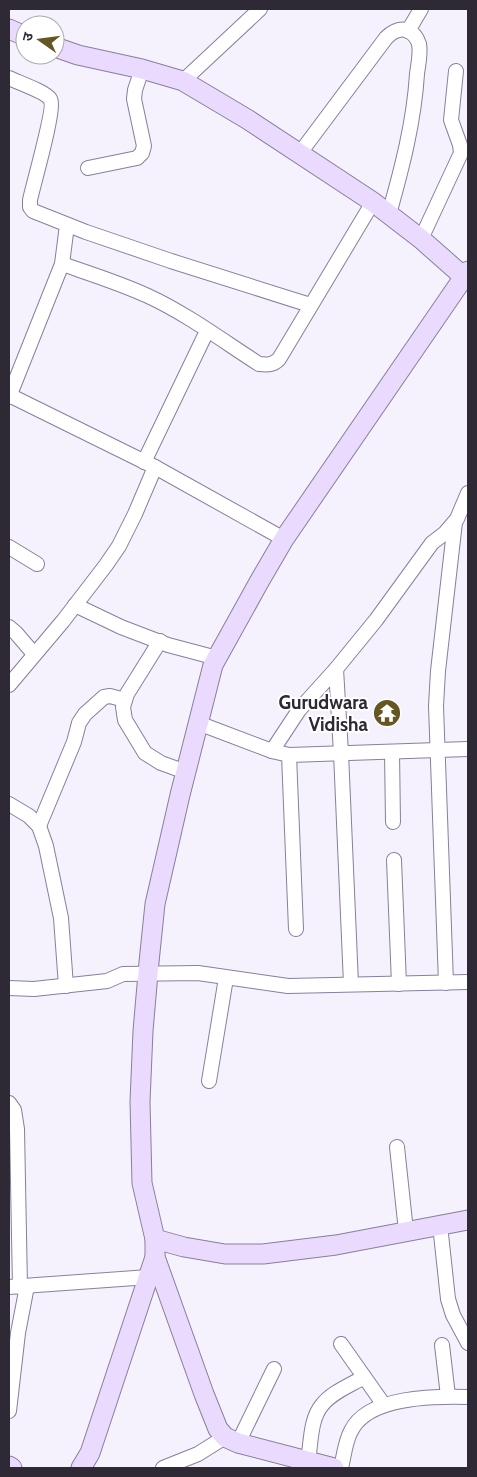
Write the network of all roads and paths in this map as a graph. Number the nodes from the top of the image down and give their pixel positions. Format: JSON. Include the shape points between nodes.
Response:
{"nodes":[{"id":1,"x":421,"y":9,"type":"edge"},
{"id":2,"x":255,"y":11,"type":"edge"},
{"id":3,"x":408,"y":31,"type":"junction"},
{"id":4,"x":65,"y":50,"type":"edge"},
{"id":5,"x":142,"y":69,"type":"junction"},
{"id":6,"x":456,"y":71,"type":"dead end"},
{"id":7,"x":9,"y":78,"type":"edge"},
{"id":8,"x":183,"y":82,"type":"junction"},
{"id":9,"x":300,"y":153,"type":"junction"},
{"id":10,"x":88,"y":168,"type":"dead end"},
{"id":11,"x":373,"y":202,"type":"junction"},
{"id":12,"x":389,"y":214,"type":"junction"},
{"id":13,"x":67,"y":225,"type":"junction"},
{"id":14,"x":421,"y":239,"type":"junction"},
{"id":15,"x":62,"y":264,"type":"junction"},
{"id":16,"x":466,"y":274,"type":"edge"},
{"id":17,"x":310,"y":305,"type":"junction"},
{"id":18,"x":207,"y":331,"type":"junction"},
{"id":19,"x":9,"y":396,"type":"edge"},
{"id":20,"x":149,"y":465,"type":"junction"},
{"id":21,"x":467,"y":498,"type":"edge"},
{"id":22,"x":454,"y":522,"type":"junction"},
{"id":23,"x":284,"y":538,"type":"junction"},
{"id":24,"x":9,"y":547,"type":"edge"},
{"id":25,"x":37,"y":564,"type":"dead end"},
{"id":26,"x":75,"y":605,"type":"junction"},
{"id":27,"x":9,"y":627,"type":"edge"},
{"id":28,"x":160,"y":642,"type":"junction"},
{"id":29,"x":34,"y":654,"type":"junction"},
{"id":30,"x":217,"y":658,"type":"junction"},
{"id":31,"x":336,"y":669,"type":"junction"},
{"id":32,"x":9,"y":685,"type":"edge"},
{"id":33,"x":125,"y":700,"type":"junction"},
{"id":34,"x":198,"y":723,"type":"junction"},
{"id":35,"x":468,"y":749,"type":"edge"},
{"id":36,"x":439,"y":750,"type":"junction"},
{"id":37,"x":272,"y":751,"type":"junction"},
{"id":38,"x":392,"y":752,"type":"junction"},
{"id":39,"x":341,"y":753,"type":"junction"},
{"id":40,"x":288,"y":755,"type":"junction"},
{"id":41,"x":186,"y":772,"type":"junction"},
{"id":42,"x":9,"y":804,"type":"edge"},
{"id":43,"x":393,"y":822,"type":"dead end"},
{"id":44,"x":39,"y":826,"type":"junction"},
{"id":45,"x":394,"y":860,"type":"dead end"},
{"id":46,"x":296,"y":929,"type":"dead end"},
{"id":47,"x":148,"y":974,"type":"junction"},
{"id":48,"x":226,"y":978,"type":"junction"},
{"id":49,"x":468,"y":982,"type":"edge"},
{"id":50,"x":446,"y":983,"type":"junction"},
{"id":51,"x":351,"y":984,"type":"junction"},
{"id":52,"x":399,"y":984,"type":"junction"},
{"id":53,"x":66,"y":986,"type":"junction"},
{"id":54,"x":9,"y":988,"type":"edge"},
{"id":55,"x":209,"y":1081,"type":"dead end"},
{"id":56,"x":9,"y":1103,"type":"edge"},
{"id":57,"x":397,"y":1147,"type":"dead end"},
{"id":58,"x":14,"y":1181,"type":"edge"},
{"id":59,"x":468,"y":1220,"type":"edge"},
{"id":60,"x":440,"y":1225,"type":"junction"},
{"id":61,"x":406,"y":1231,"type":"junction"},
{"id":62,"x":155,"y":1248,"type":"junction"},
{"id":63,"x":149,"y":1276,"type":"junction"},
{"id":64,"x":19,"y":1287,"type":"edge"},
{"id":65,"x":341,"y":1344,"type":"dead end"},
{"id":66,"x":468,"y":1344,"type":"edge"},
{"id":67,"x":442,"y":1345,"type":"dead end"},
{"id":68,"x":274,"y":1369,"type":"dead end"},
{"id":69,"x":364,"y":1377,"type":"junction"},
{"id":70,"x":448,"y":1396,"type":"junction"},
{"id":71,"x":468,"y":1397,"type":"edge"},
{"id":72,"x":384,"y":1405,"type":"junction"},
{"id":73,"x":9,"y":1411,"type":"edge"},
{"id":74,"x":232,"y":1440,"type":"junction"},
{"id":75,"x":318,"y":1465,"type":"edge"},
{"id":76,"x":9,"y":1466,"type":"edge"},
{"id":77,"x":12,"y":1468,"type":"edge"},
{"id":78,"x":81,"y":1468,"type":"edge"},
{"id":79,"x":163,"y":1468,"type":"edge"},
{"id":80,"x":341,"y":1468,"type":"edge"}],
"edges":[{"from":1,"to":3,"type":"street"},
{"from":2,"to":8,"type":"street"},
{"from":3,"to":9,"type":"street","via":[[393,32],[386,38]]},
{"from":3,"to":12,"type":"street","via":[[418,42],[416,92],[405,154]]},
{"from":4,"to":5,"type":"street"},
{"from":5,"to":8,"type":"street"},
{"from":5,"to":10,"type":"street","via":[[134,100],[144,146],[142,153],[138,158]]},
{"from":6,"to":14,"type":"street","via":[[451,120],[462,153]]},
{"from":7,"to":13,"type":"street","via":[[44,94],[52,103],[30,207],[39,215]]},
{"from":8,"to":9,"type":"street"},
{"from":9,"to":11,"type":"street"},
{"from":11,"to":12,"type":"street"},
{"from":11,"to":17,"type":"street"},
{"from":12,"to":14,"type":"street"},
{"from":13,"to":15,"type":"street"},
{"from":13,"to":17,"type":"street"},
{"from":14,"to":16,"type":"street"},
{"from":15,"to":18,"type":"street","via":[[149,296]]},
{"from":15,"to":19,"type":"street"},
{"from":16,"to":23,"type":"street"},
{"from":17,"to":18,"type":"street","via":[[274,364],[259,364]]},
{"from":18,"to":20,"type":"street"},
{"from":19,"to":20,"type":"street"},
{"from":20,"to":23,"type":"street"},
{"from":20,"to":26,"type":"street","via":[[135,514],[119,546]]},
{"from":21,"to":22,"type":"street"},
{"from":22,"to":31,"type":"street","via":[[432,543]]},
{"from":22,"to":36,"type":"street","via":[[438,670]]},
{"from":23,"to":30,"type":"street"},
{"from":24,"to":25,"type":"street"},
{"from":26,"to":28,"type":"street"},
{"from":26,"to":29,"type":"street"},
{"from":27,"to":29,"type":"street"},
{"from":28,"to":30,"type":"street"},
{"from":28,"to":33,"type":"street"},
{"from":29,"to":32,"type":"street"},
{"from":30,"to":34,"type":"street"},
{"from":31,"to":37,"type":"street","via":[[299,710]]},
{"from":31,"to":39,"type":"street"},
{"from":33,"to":41,"type":"street","via":[[122,707],[125,720],[145,753]]},
{"from":33,"to":44,"type":"street","via":[[104,697],[85,714]]},
{"from":34,"to":37,"type":"street"},
{"from":34,"to":41,"type":"street"},
{"from":35,"to":36,"type":"street"},
{"from":36,"to":38,"type":"street"},
{"from":36,"to":50,"type":"street"},
{"from":37,"to":40,"type":"street"},
{"from":38,"to":39,"type":"street"},
{"from":38,"to":43,"type":"street"},
{"from":39,"to":40,"type":"street"},
{"from":39,"to":51,"type":"street"},
{"from":40,"to":46,"type":"street"},
{"from":41,"to":47,"type":"street","via":[[155,904]]},
{"from":42,"to":44,"type":"street"},
{"from":44,"to":53,"type":"street","via":[[61,918]]},
{"from":45,"to":52,"type":"street"},
{"from":47,"to":48,"type":"street","via":[[198,973]]},
{"from":47,"to":53,"type":"street","via":[[122,974],[107,981]]},
{"from":47,"to":62,"type":"street","via":[[140,1102],[141,1165],[143,1192]]},
{"from":48,"to":51,"type":"street","via":[[288,986]]},
{"from":48,"to":55,"type":"street"},
{"from":49,"to":50,"type":"street"},
{"from":50,"to":52,"type":"street"},
{"from":51,"to":52,"type":"street"},
{"from":53,"to":54,"type":"street"},
{"from":56,"to":58,"type":"street","via":[[18,1129]]},
{"from":57,"to":61,"type":"street"},
{"from":58,"to":64,"type":"street"},
{"from":59,"to":60,"type":"street"},
{"from":60,"to":61,"type":"street"},
{"from":60,"to":66,"type":"street","via":[[448,1298]]},
{"from":61,"to":62,"type":"street","via":[[336,1245],[263,1254],[225,1254],[184,1247]]},
{"from":62,"to":63,"type":"street"},
{"from":62,"to":74,"type":"street","via":[[214,1420],[218,1429]]},
{"from":63,"to":64,"type":"street"},
{"from":63,"to":78,"type":"street","via":[[90,1453]]},
{"from":64,"to":73,"type":"street","via":[[18,1333]]},
{"from":65,"to":69,"type":"street"},
{"from":67,"to":70,"type":"street"},
{"from":68,"to":74,"type":"street"},
{"from":69,"to":72,"type":"street"},
{"from":69,"to":75,"type":"street","via":[[333,1395],[322,1405],[314,1420]]},
{"from":70,"to":71,"type":"street"},
{"from":70,"to":72,"type":"street","via":[[409,1398]]},
{"from":72,"to":80,"type":"street","via":[[359,1418],[350,1431]]},
{"from":74,"to":75,"type":"street"},
{"from":74,"to":79,"type":"street"},
{"from":76,"to":77,"type":"street"}]}
